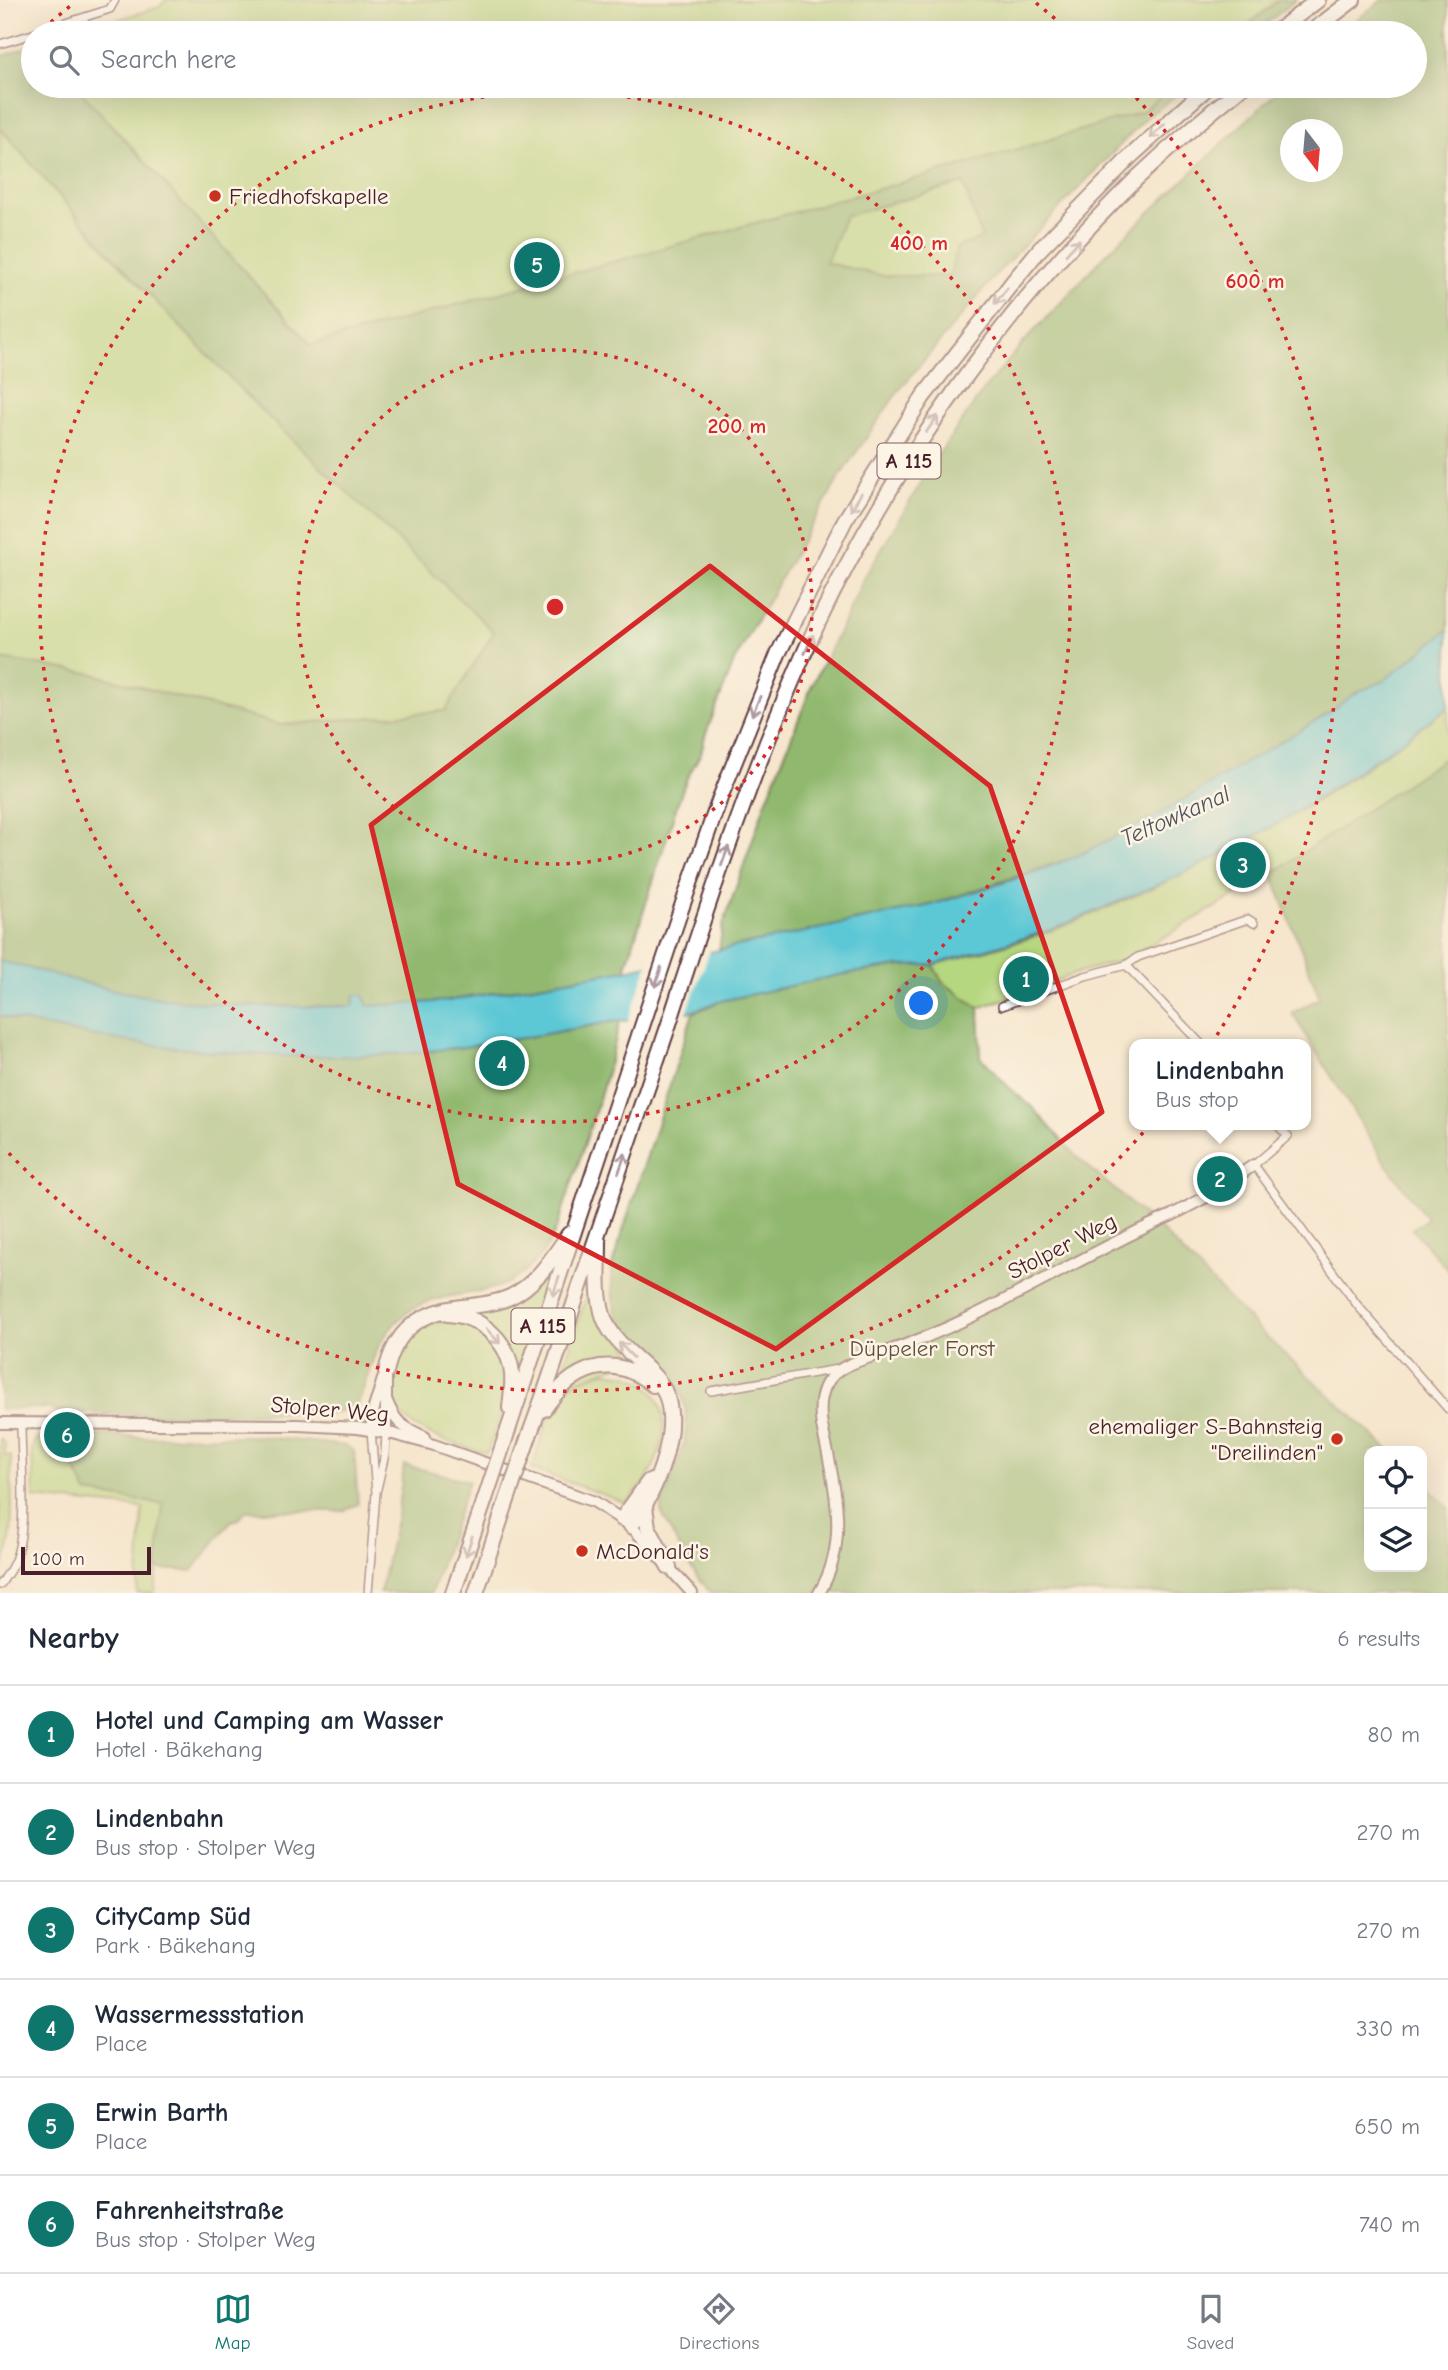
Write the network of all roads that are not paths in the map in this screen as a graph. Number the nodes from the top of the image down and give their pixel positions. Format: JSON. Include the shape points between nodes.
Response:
{"nodes":[{"id":1,"x":1318,"y":0,"type":"edge"},
{"id":2,"x":1353,"y":0,"type":"edge"},
{"id":3,"x":115,"y":1,"type":"edge"},
{"id":4,"x":74,"y":21,"type":"edge"},
{"id":5,"x":1291,"y":21,"type":"edge"},
{"id":6,"x":1326,"y":21,"type":"edge"},
{"id":7,"x":21,"y":38,"type":"edge"},
{"id":8,"x":0,"y":44,"type":"edge"},
{"id":9,"x":1196,"y":98,"type":"edge"},
{"id":10,"x":1229,"y":98,"type":"edge"},
{"id":11,"x":1254,"y":923,"type":"dead end"},
{"id":12,"x":1126,"y":965,"type":"junction"},
{"id":13,"x":1002,"y":1006,"type":"dead end"},
{"id":14,"x":1196,"y":1039,"type":"edge"},
{"id":15,"x":1282,"y":1130,"type":"edge"},
{"id":16,"x":1254,"y":1166,"type":"junction"},
{"id":17,"x":578,"y":1221,"type":"junction"},
{"id":18,"x":600,"y":1228,"type":"junction"},
{"id":19,"x":432,"y":1313,"type":"junction"},
{"id":20,"x":841,"y":1368,"type":"junction"},
{"id":21,"x":386,"y":1372,"type":"junction"},
{"id":22,"x":711,"y":1391,"type":"dead end"},
{"id":23,"x":386,"y":1399,"type":"junction"},
{"id":24,"x":668,"y":1401,"type":"junction"},
{"id":25,"x":1448,"y":1409,"type":"edge"},
{"id":26,"x":0,"y":1423,"type":"edge"},
{"id":27,"x":21,"y":1423,"type":"junction"},
{"id":28,"x":372,"y":1430,"type":"junction"},
{"id":29,"x":508,"y":1430,"type":"junction"},
{"id":30,"x":531,"y":1431,"type":"junction"},
{"id":31,"x":386,"y":1432,"type":"junction"},
{"id":32,"x":434,"y":1445,"type":"junction"},
{"id":33,"x":662,"y":1462,"type":"junction"},
{"id":34,"x":376,"y":1493,"type":"junction"},
{"id":35,"x":645,"y":1507,"type":"junction"},
{"id":36,"x":627,"y":1522,"type":"junction"},
{"id":37,"x":669,"y":1567,"type":"junction"},
{"id":38,"x":0,"y":1585,"type":"edge"},
{"id":39,"x":368,"y":1593,"type":"edge"},
{"id":40,"x":453,"y":1593,"type":"edge"},
{"id":41,"x":476,"y":1593,"type":"edge"},
{"id":42,"x":692,"y":1593,"type":"edge"},
{"id":43,"x":819,"y":1593,"type":"edge"}],
"edges":[{"from":1,"to":5,"type":"highway"},
{"from":2,"to":6,"type":"highway"},
{"from":3,"to":4,"type":"street","via":[[110,9]]},
{"from":7,"to":8,"type":"street"},
{"from":9,"to":17,"type":"highway","number":"A 115","one_way":true,"via":[[1039,250],[930,387],[845,520],[778,654],[738,751]]},
{"from":18,"to":10,"type":"highway","number":"A 115","one_way":true,"via":[[702,920],[767,744],[817,626],[865,534],[926,433],[989,345],[1138,177]]},
{"from":11,"to":12,"type":"street","via":[[1248,919]]},
{"from":12,"to":13,"type":"street"},
{"from":12,"to":14,"type":"street"},
{"from":15,"to":16,"type":"street","name":"Stolper Weg","via":[[1288,1136]]},
{"from":16,"to":20,"type":"street","name":"Stolper Weg","via":[[1206,1197],[932,1335]]},
{"from":16,"to":25,"type":"street","via":[[1357,1306]]},
{"from":17,"to":19,"type":"highway","via":[[540,1273],[511,1297]]},
{"from":17,"to":29,"type":"highway","number":"A 115","one_way":true},
{"from":24,"to":18,"type":"highway","one_way":true,"via":[[659,1381],[620,1344],[604,1317],[598,1280]]},
{"from":18,"to":30,"type":"highway","number":"A 115"},
{"from":19,"to":21,"type":"highway","via":[[417,1320],[397,1340]]},
{"from":19,"to":29,"type":"highway","one_way":true,"via":[[457,1314],[478,1322],[500,1342],[512,1374]]},
{"from":20,"to":22,"type":"street","name":"Stolper Weg"},
{"from":20,"to":43,"type":"street","via":[[832,1374],[822,1396],[822,1426],[839,1514],[836,1547]]},
{"from":21,"to":23,"type":"street"},
{"from":21,"to":28,"type":"street"},
{"from":23,"to":31,"type":"street"},
{"from":23,"to":32,"type":"street","via":[[397,1421]]},
{"from":24,"to":30,"type":"highway","via":[[642,1376],[612,1366],[598,1367],[564,1384]]},
{"from":24,"to":33,"type":"highway","via":[[670,1440]]},
{"from":26,"to":27,"type":"street","name":"Stolper Weg"},
{"from":27,"to":28,"type":"street","name":"Stolper Weg","via":[[288,1424]]},
{"from":27,"to":38,"type":"street","via":[[19,1544]]},
{"from":28,"to":31,"type":"street","name":"Stolper Weg"},
{"from":28,"to":34,"type":"street"},
{"from":29,"to":40,"type":"highway","number":"A 115","one_way":true,"bridge":true},
{"from":30,"to":41,"type":"highway","number":"A 115","bridge":true},
{"from":31,"to":32,"type":"street","name":"Stolper Weg"},
{"from":31,"to":34,"type":"street"},
{"from":32,"to":36,"type":"street","name":"Stolper Weg","via":[[595,1502]]},
{"from":33,"to":35,"type":"highway"},
{"from":33,"to":36,"type":"highway"},
{"from":34,"to":39,"type":"street"},
{"from":35,"to":36,"type":"highway"},
{"from":35,"to":37,"type":"highway","via":[[648,1527]]},
{"from":36,"to":37,"type":"street","name":"Stolper Weg"},
{"from":37,"to":42,"type":"street","name":"Stolper Weg"}]}
